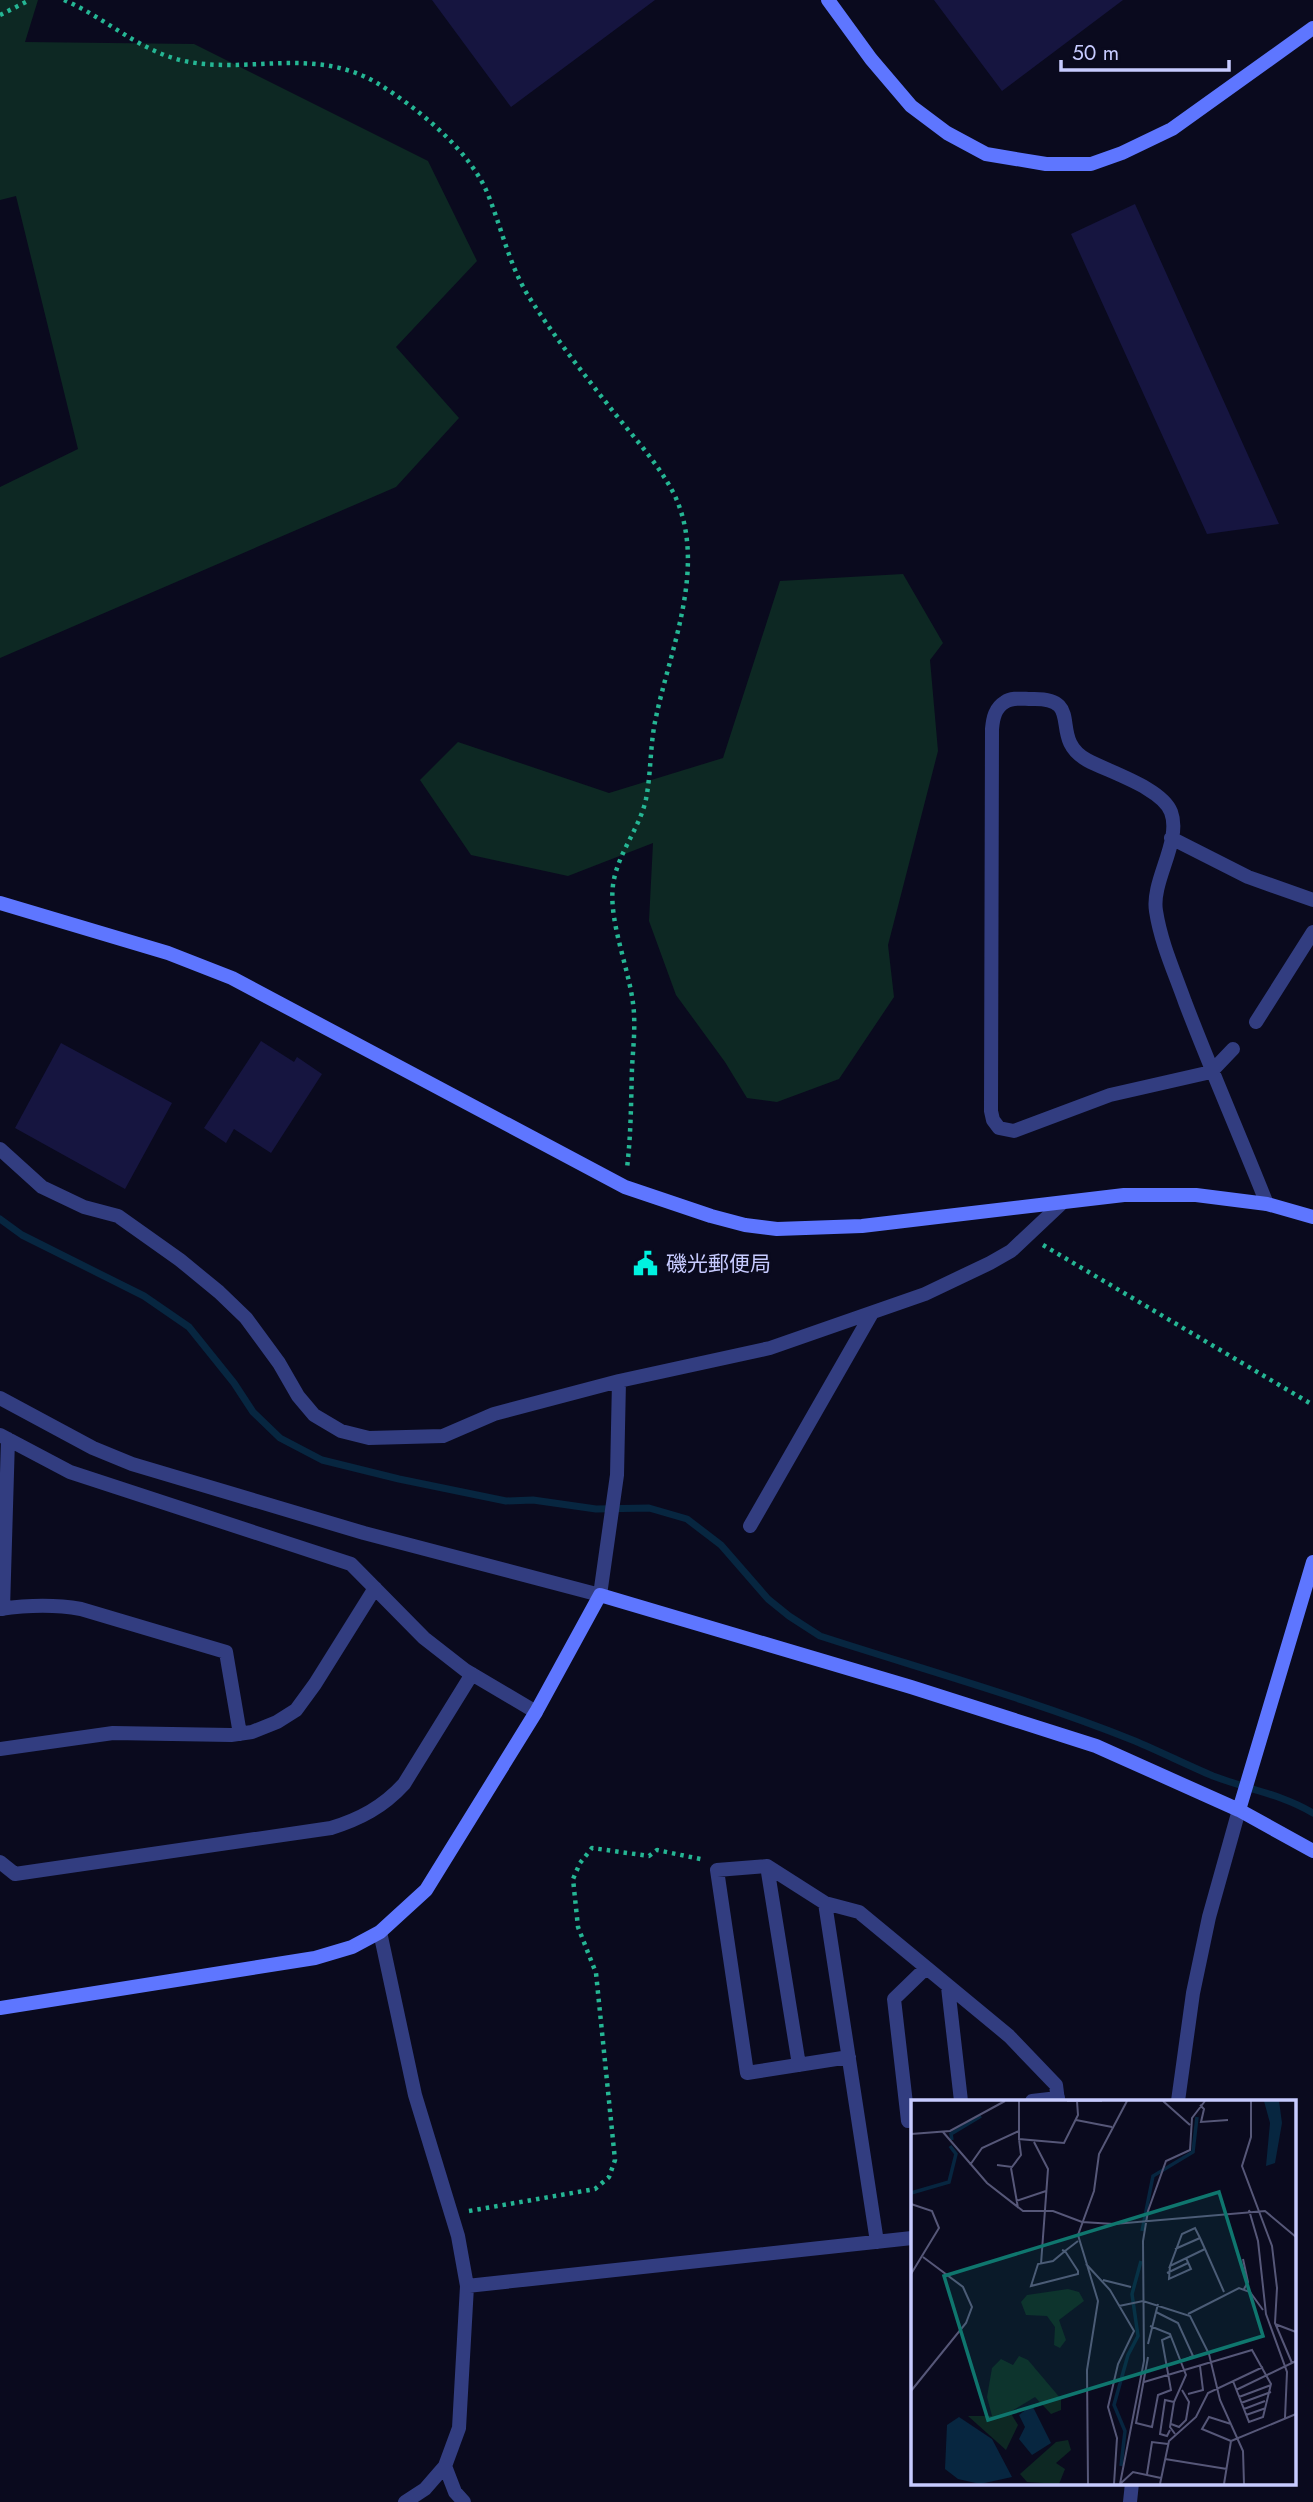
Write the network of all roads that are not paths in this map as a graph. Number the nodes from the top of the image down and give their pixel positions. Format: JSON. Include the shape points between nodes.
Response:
{"nodes":[{"id":1,"x":828,"y":0,"type":"edge"},
{"id":2,"x":1313,"y":28,"type":"edge"},
{"id":3,"x":1171,"y":838,"type":"junction"},
{"id":4,"x":1313,"y":900,"type":"edge"},
{"id":5,"x":0,"y":903,"type":"edge"},
{"id":6,"x":1313,"y":932,"type":"edge"},
{"id":7,"x":1256,"y":1021,"type":"dead end"},
{"id":8,"x":1233,"y":1049,"type":"dead end"},
{"id":9,"x":1211,"y":1072,"type":"junction"},
{"id":10,"x":0,"y":1149,"type":"edge"},
{"id":11,"x":1268,"y":1203,"type":"junction"},
{"id":12,"x":1061,"y":1204,"type":"junction"},
{"id":13,"x":1313,"y":1217,"type":"edge"},
{"id":14,"x":872,"y":1313,"type":"junction"},
{"id":15,"x":619,"y":1381,"type":"junction"},
{"id":16,"x":0,"y":1398,"type":"edge"},
{"id":17,"x":4,"y":1437,"type":"edge"},
{"id":18,"x":750,"y":1526,"type":"dead end"},
{"id":19,"x":1313,"y":1562,"type":"edge"},
{"id":20,"x":375,"y":1588,"type":"junction"},
{"id":21,"x":600,"y":1595,"type":"junction"},
{"id":22,"x":1,"y":1609,"type":"edge"},
{"id":23,"x":472,"y":1674,"type":"junction"},
{"id":24,"x":536,"y":1712,"type":"junction"},
{"id":25,"x":240,"y":1734,"type":"junction"},
{"id":26,"x":0,"y":1749,"type":"edge"},
{"id":27,"x":1240,"y":1805,"type":"junction"},
{"id":28,"x":1313,"y":1851,"type":"edge"},
{"id":29,"x":0,"y":1862,"type":"edge"},
{"id":30,"x":767,"y":1866,"type":"junction"},
{"id":31,"x":824,"y":1903,"type":"junction"},
{"id":32,"x":380,"y":1932,"type":"junction"},
{"id":33,"x":926,"y":1968,"type":"junction"},
{"id":34,"x":948,"y":1987,"type":"junction"},
{"id":35,"x":0,"y":2008,"type":"edge"},
{"id":36,"x":849,"y":2057,"type":"junction"},
{"id":37,"x":799,"y":2065,"type":"junction"},
{"id":38,"x":961,"y":2100,"type":"edge"},
{"id":39,"x":1058,"y":2100,"type":"edge"},
{"id":40,"x":1178,"y":2100,"type":"edge"},
{"id":41,"x":908,"y":2121,"type":"dead end"},
{"id":42,"x":911,"y":2238,"type":"edge"},
{"id":43,"x":877,"y":2242,"type":"junction"},
{"id":44,"x":467,"y":2286,"type":"junction"},
{"id":45,"x":445,"y":2466,"type":"junction"},
{"id":46,"x":1132,"y":2484,"type":"edge"},
{"id":47,"x":405,"y":2502,"type":"edge"},
{"id":48,"x":464,"y":2502,"type":"edge"},
{"id":49,"x":1130,"y":2502,"type":"edge"}],
"edges":[{"from":1,"to":2,"type":"street","via":[[911,106],[986,154],[1046,164],[1091,163],[1172,129]]},
{"from":3,"to":4,"type":"street","via":[[1248,877]]},
{"from":3,"to":9,"type":"street","via":[[1155,907],[1162,942]]},
{"from":3,"to":9,"type":"street","via":[[1172,813],[1166,804],[1142,786],[1074,751],[1063,709],[1056,701],[1008,699],[998,706],[992,729],[991,1111],[999,1128],[1014,1131],[1110,1095]]},
{"from":5,"to":12,"type":"street","via":[[168,953],[232,978],[625,1187],[710,1216],[777,1230],[862,1226]]},
{"from":6,"to":7,"type":"street"},
{"from":8,"to":9,"type":"street"},
{"from":9,"to":11,"type":"street"},
{"from":10,"to":15,"type":"street","via":[[42,1187],[135,1226],[219,1292],[246,1318],[314,1415],[341,1431],[369,1438],[443,1436],[494,1414]]},
{"from":11,"to":12,"type":"street","via":[[1124,1195]]},
{"from":11,"to":13,"type":"street"},
{"from":12,"to":14,"type":"street","via":[[1011,1251],[925,1294]]},
{"from":14,"to":15,"type":"street","via":[[770,1348]]},
{"from":14,"to":18,"type":"street"},
{"from":15,"to":21,"type":"street","via":[[615,1498]]},
{"from":16,"to":21,"type":"street","via":[[132,1464],[364,1533]]},
{"from":17,"to":20,"type":"street","via":[[70,1472],[351,1564]]},
{"from":17,"to":22,"type":"street"},
{"from":19,"to":27,"type":"street"},
{"from":20,"to":23,"type":"street","via":[[424,1638]]},
{"from":20,"to":25,"type":"street","via":[[296,1710]]},
{"from":21,"to":24,"type":"street"},
{"from":21,"to":27,"type":"street","via":[[1096,1746]]},
{"from":22,"to":25,"type":"street","via":[[71,1607],[226,1652]]},
{"from":23,"to":24,"type":"street"},
{"from":23,"to":29,"type":"street","via":[[404,1783],[392,1797],[353,1821],[331,1828],[15,1874]]},
{"from":24,"to":32,"type":"street","via":[[426,1890]]},
{"from":25,"to":26,"type":"street","via":[[113,1733]]},
{"from":27,"to":28,"type":"street"},
{"from":27,"to":40,"type":"street","via":[[1192,1993]]},
{"from":30,"to":31,"type":"street"},
{"from":30,"to":37,"type":"street"},
{"from":30,"to":37,"type":"street","via":[[717,1870],[747,2073]]},
{"from":31,"to":33,"type":"street","via":[[859,1912]]},
{"from":31,"to":36,"type":"street"},
{"from":32,"to":35,"type":"street","via":[[352,1947],[315,1958]]},
{"from":32,"to":44,"type":"street","via":[[415,2095]]},
{"from":33,"to":34,"type":"street"},
{"from":33,"to":41,"type":"street","via":[[894,1999]]},
{"from":34,"to":38,"type":"street"},
{"from":34,"to":39,"type":"street","via":[[1009,2036],[1056,2085]]},
{"from":36,"to":37,"type":"street"},
{"from":36,"to":43,"type":"street"},
{"from":42,"to":43,"type":"street"},
{"from":43,"to":44,"type":"street"},
{"from":44,"to":45,"type":"street","via":[[459,2428]]},
{"from":45,"to":47,"type":"street","via":[[425,2489]]},
{"from":45,"to":48,"type":"street"},
{"from":46,"to":49,"type":"street"}]}
